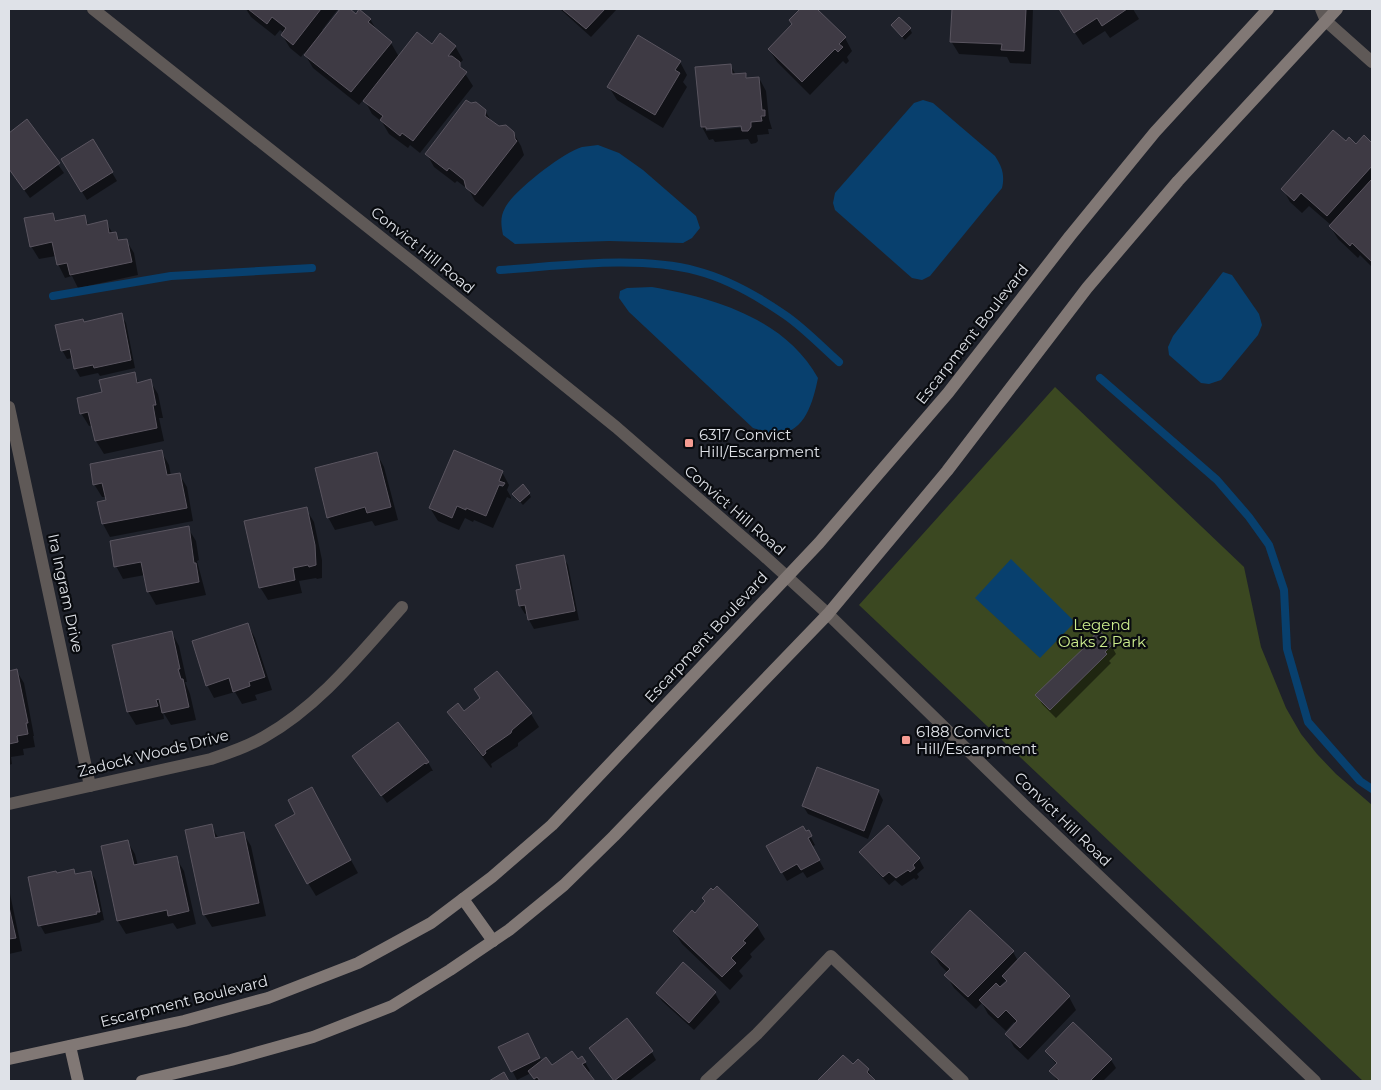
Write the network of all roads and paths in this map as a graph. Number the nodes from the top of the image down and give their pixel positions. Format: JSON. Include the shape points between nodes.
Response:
{"nodes":[{"id":1,"x":93,"y":9,"type":"edge"},
{"id":2,"x":1268,"y":9,"type":"edge"},
{"id":3,"x":1337,"y":9,"type":"edge"},
{"id":4,"x":1324,"y":15,"type":"edge"},
{"id":5,"x":1372,"y":62,"type":"edge"},
{"id":6,"x":9,"y":407,"type":"edge"},
{"id":7,"x":786,"y":576,"type":"junction"},
{"id":8,"x":402,"y":607,"type":"dead end"},
{"id":9,"x":828,"y":614,"type":"junction"},
{"id":10,"x":90,"y":786,"type":"junction"},
{"id":11,"x":9,"y":804,"type":"edge"},
{"id":12,"x":463,"y":898,"type":"junction"},
{"id":13,"x":493,"y":941,"type":"junction"},
{"id":14,"x":70,"y":1046,"type":"junction"},
{"id":15,"x":9,"y":1059,"type":"edge"},
{"id":16,"x":78,"y":1081,"type":"edge"},
{"id":17,"x":142,"y":1081,"type":"edge"},
{"id":18,"x":706,"y":1081,"type":"edge"},
{"id":19,"x":962,"y":1081,"type":"edge"},
{"id":20,"x":1315,"y":1081,"type":"edge"}],
"edges":[{"from":1,"to":7,"type":"street","name":"Convict Hill Road","via":[[601,415]]},
{"from":2,"to":7,"type":"main road","name":"Escarpment Boulevard","via":[[1155,132],[948,393],[819,543]]},
{"from":3,"to":4,"type":"main road"},
{"from":4,"to":5,"type":"street"},
{"from":4,"to":9,"type":"main road","via":[[1087,288],[947,471]]},
{"from":6,"to":10,"type":"street","name":"Ira Ingram Drive"},
{"from":7,"to":9,"type":"street","name":"Convict Hill Road"},
{"from":7,"to":12,"type":"main road","name":"Escarpment Boulevard","via":[[552,826]]},
{"from":8,"to":10,"type":"street","name":"Zadock Woods Drive","via":[[318,698],[264,737],[211,759]]},
{"from":9,"to":13,"type":"main road","via":[[564,885]]},
{"from":9,"to":20,"type":"street","name":"Convict Hill Road"},
{"from":10,"to":11,"type":"street","name":"Zadock Woods Drive"},
{"from":12,"to":13,"type":"main road"},
{"from":12,"to":14,"type":"main road","name":"Escarpment Boulevard","via":[[431,923],[358,962],[268,998],[184,1021]]},
{"from":13,"to":17,"type":"main road","via":[[385,1009],[313,1037]]},
{"from":14,"to":15,"type":"main road","name":"Escarpment Boulevard"},
{"from":14,"to":16,"type":"main road"},
{"from":18,"to":19,"type":"street","via":[[757,1034],[831,956]]}]}
